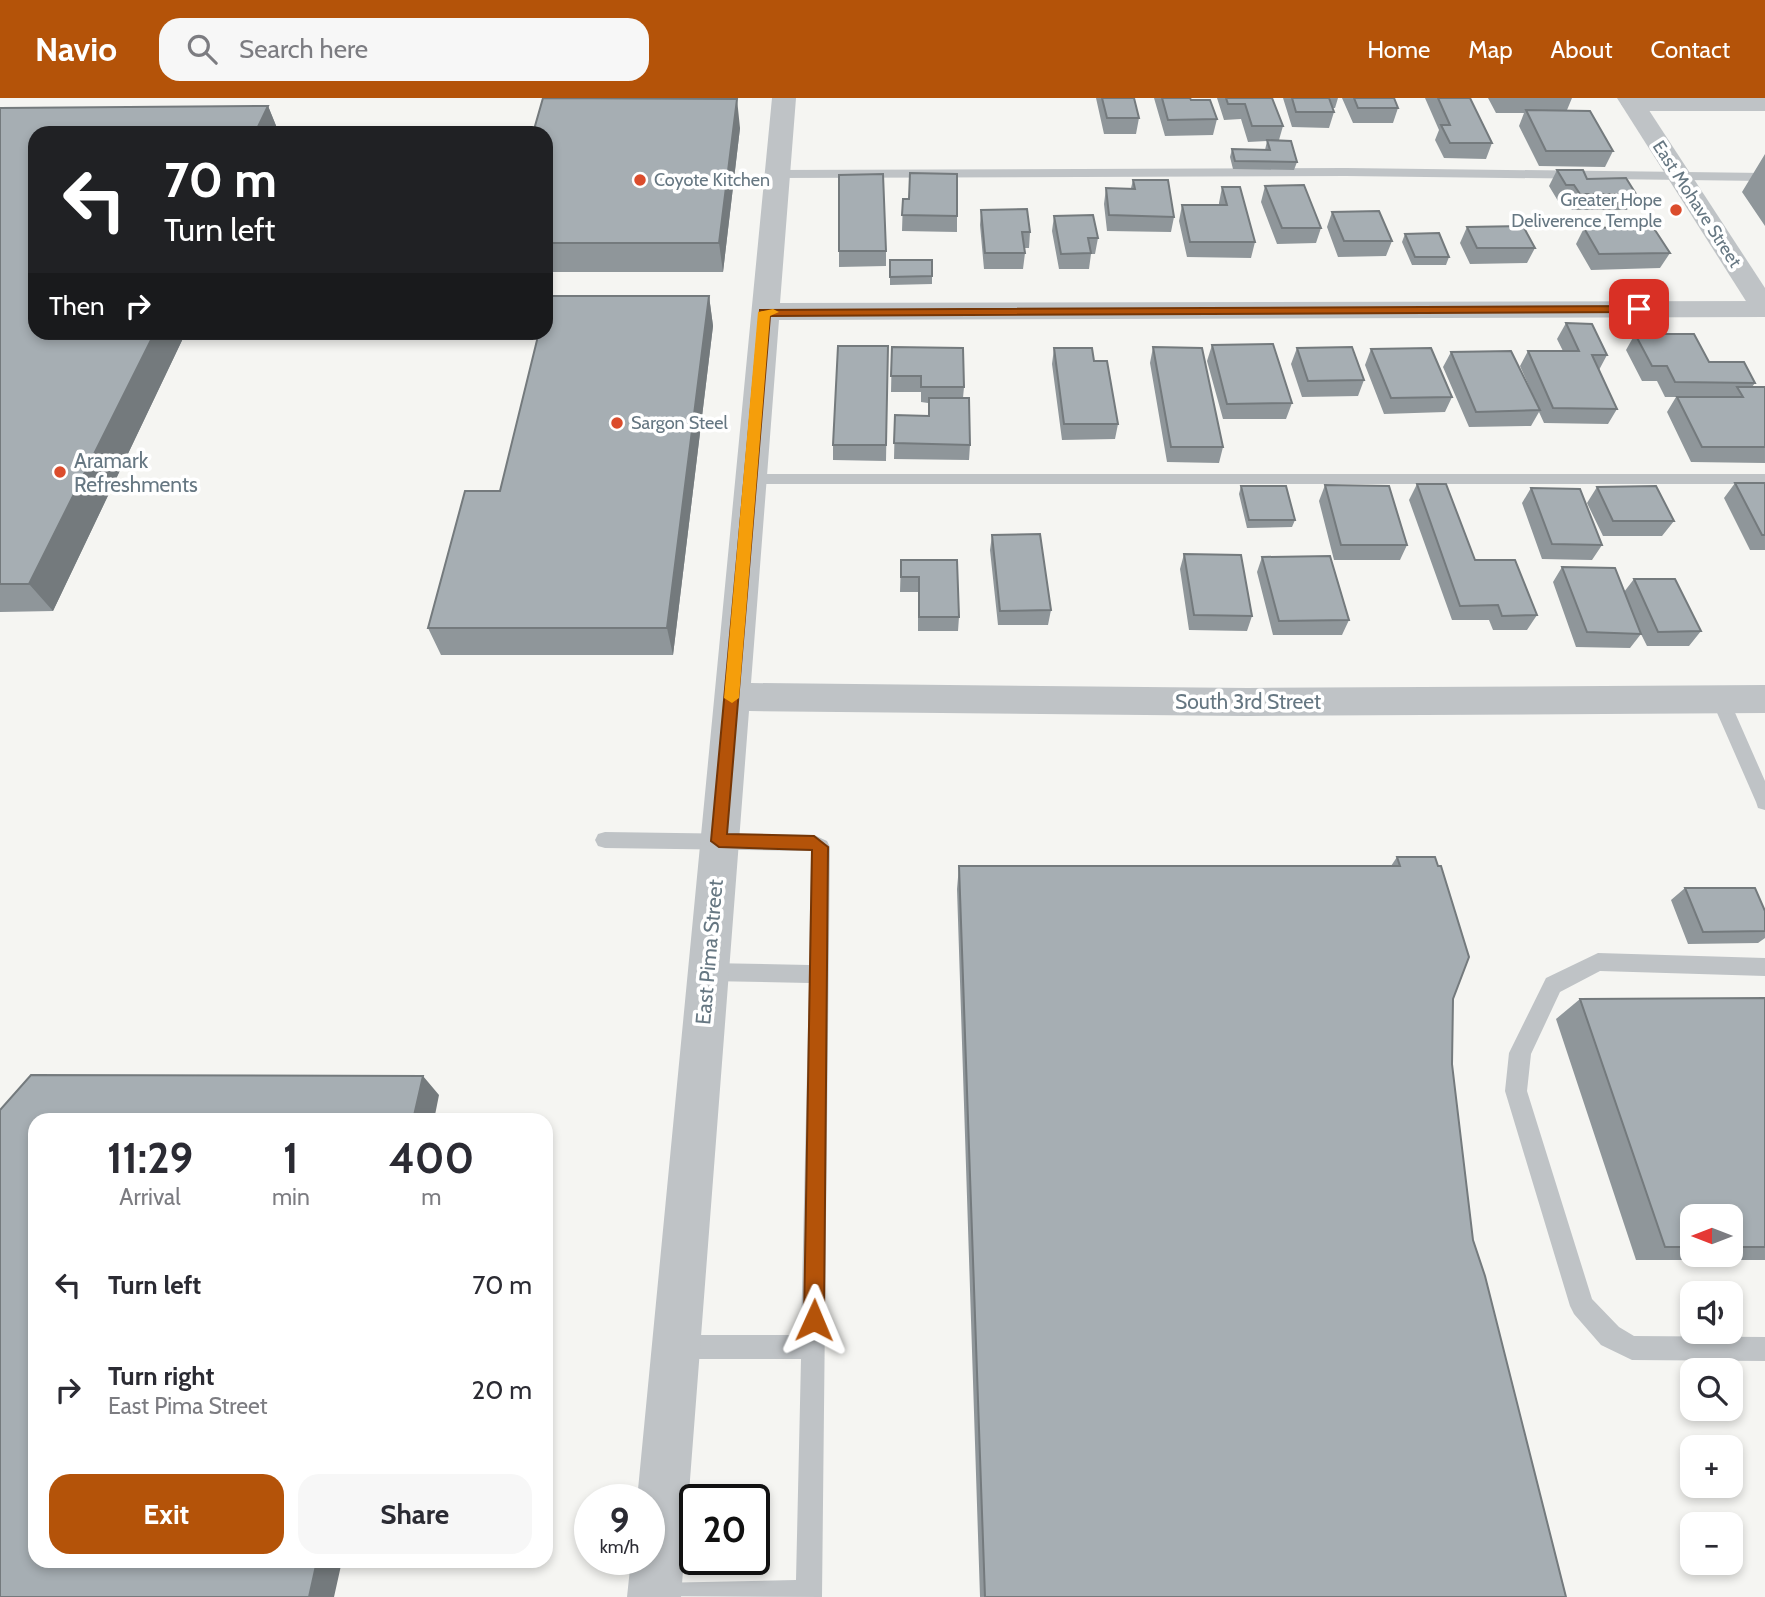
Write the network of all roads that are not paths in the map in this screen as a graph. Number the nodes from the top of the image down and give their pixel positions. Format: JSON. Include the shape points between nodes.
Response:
{"nodes":[{"id":1,"x":784,"y":98,"type":"edge"},
{"id":2,"x":1631,"y":101,"type":"edge"},
{"id":3,"x":1765,"y":104,"type":"edge"},
{"id":4,"x":777,"y":174,"type":"junction"},
{"id":5,"x":1679,"y":177,"type":"junction"},
{"id":6,"x":1765,"y":177,"type":"edge"},
{"id":7,"x":1765,"y":309,"type":"edge"},
{"id":8,"x":764,"y":312,"type":"junction"},
{"id":9,"x":750,"y":479,"type":"junction"},
{"id":10,"x":1765,"y":479,"type":"edge"},
{"id":11,"x":732,"y":697,"type":"junction"},
{"id":12,"x":1720,"y":699,"type":"junction"},
{"id":13,"x":1765,"y":699,"type":"edge"},
{"id":14,"x":1765,"y":802,"type":"edge"},
{"id":15,"x":605,"y":840,"type":"dead end"},
{"id":16,"x":719,"y":841,"type":"junction"},
{"id":17,"x":1765,"y":967,"type":"edge"},
{"id":18,"x":707,"y":972,"type":"junction"},
{"id":19,"x":818,"y":974,"type":"junction"},
{"id":20,"x":675,"y":1347,"type":"junction"},
{"id":21,"x":814,"y":1347,"type":"junction"},
{"id":22,"x":1765,"y":1349,"type":"edge"},
{"id":23,"x":809,"y":1595,"type":"edge"},
{"id":24,"x":654,"y":1596,"type":"edge"}],
"edges":[{"from":1,"to":4,"type":"street","name":"East Pima Street"},
{"from":2,"to":3,"type":"street"},
{"from":2,"to":5,"type":"street","name":"East Mohave Street"},
{"from":4,"to":5,"type":"lane","via":[[1346,172]]},
{"from":4,"to":8,"type":"street","name":"East Pima Street"},
{"from":5,"to":6,"type":"lane"},
{"from":5,"to":7,"type":"street","name":"East Mohave Street"},
{"from":7,"to":8,"type":"street"},
{"from":8,"to":9,"type":"street","name":"East Pima Street"},
{"from":9,"to":10,"type":"lane"},
{"from":9,"to":11,"type":"street","name":"East Pima Street"},
{"from":11,"to":12,"type":"street","name":"South 3rd Street","via":[[1234,702]]},
{"from":11,"to":16,"type":"street","name":"East Pima Street"},
{"from":12,"to":13,"type":"street","name":"South 3rd Street"},
{"from":12,"to":14,"type":"lane"},
{"from":15,"to":16,"type":"lane"},
{"from":16,"to":18,"type":"street","name":"East Pima Street"},
{"from":16,"to":19,"type":"lane","via":[[814,843],[820,847]]},
{"from":17,"to":22,"type":"lane","via":[[1598,962],[1553,985],[1520,1053],[1516,1091],[1582,1306],[1610,1336],[1632,1349]]},
{"from":18,"to":19,"type":"lane"},
{"from":18,"to":20,"type":"street","name":"East Pima Street"},
{"from":19,"to":21,"type":"lane"},
{"from":20,"to":21,"type":"lane"},
{"from":20,"to":24,"type":"street","name":"East Pima Street"},
{"from":21,"to":23,"type":"lane"},
{"from":23,"to":24,"type":"lane"}]}
